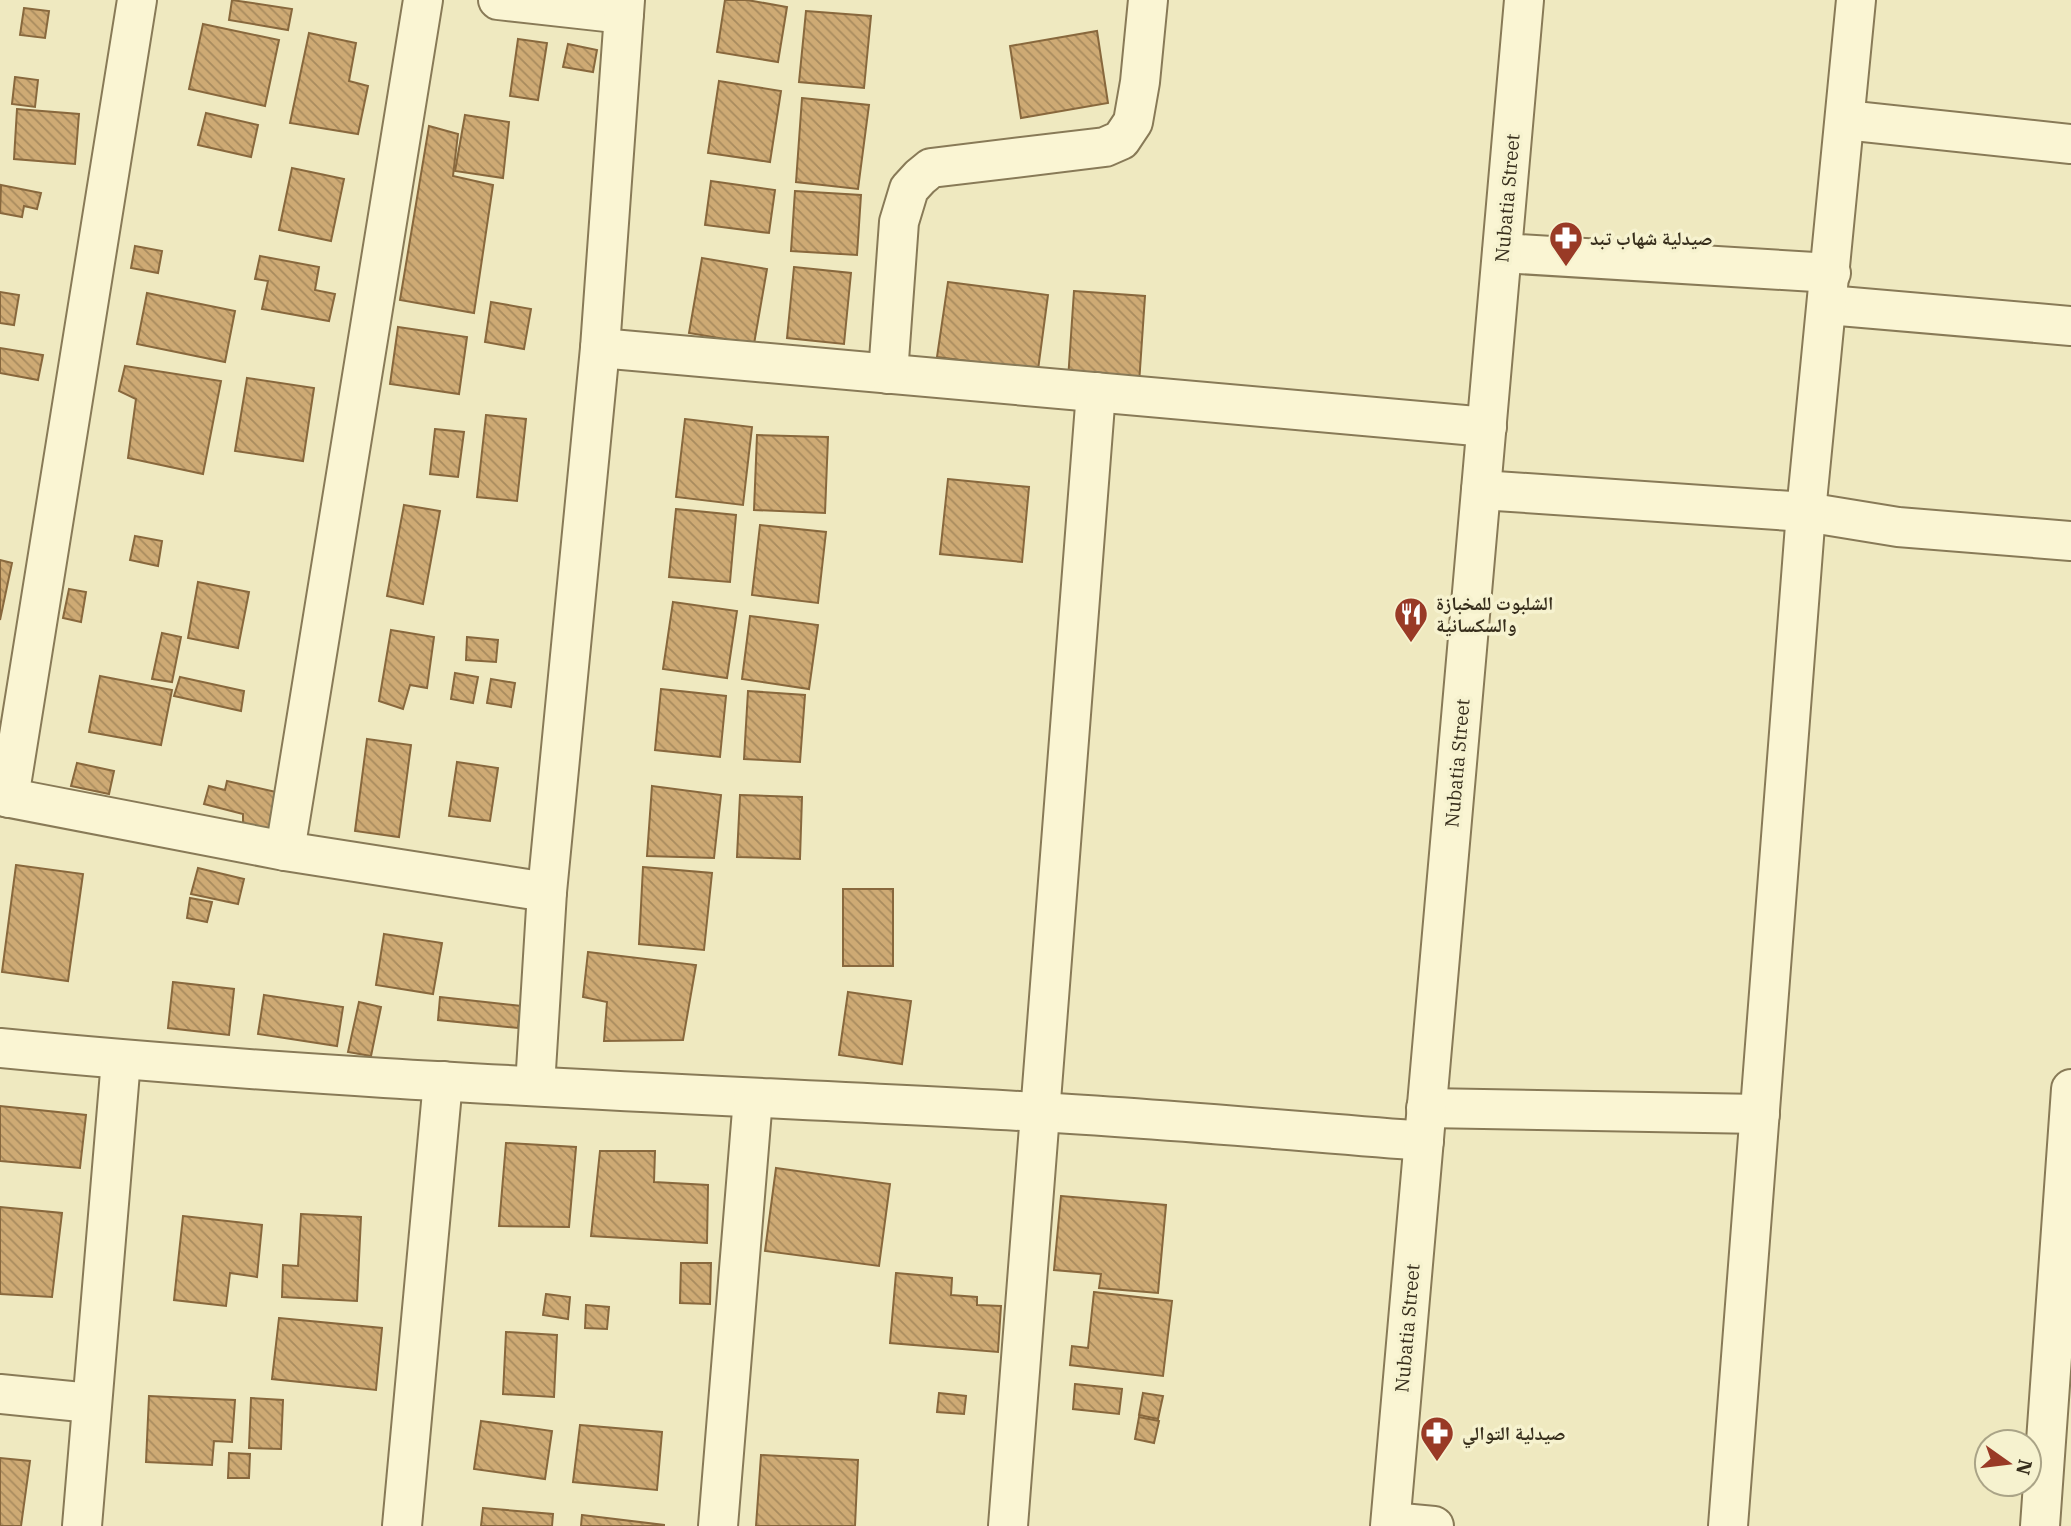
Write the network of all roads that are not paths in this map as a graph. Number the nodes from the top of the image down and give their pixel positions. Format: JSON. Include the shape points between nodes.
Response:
{"nodes":[{"id":1,"x":137,"y":0,"type":"edge"},
{"id":2,"x":423,"y":0,"type":"edge"},
{"id":3,"x":498,"y":0,"type":"edge"},
{"id":4,"x":1148,"y":0,"type":"edge"},
{"id":5,"x":1524,"y":0,"type":"edge"},
{"id":6,"x":1856,"y":0,"type":"edge"},
{"id":7,"x":625,"y":7,"type":"edge"},
{"id":8,"x":1845,"y":120,"type":"junction"},
{"id":9,"x":2071,"y":144,"type":"edge"},
{"id":10,"x":1502,"y":253,"type":"junction"},
{"id":11,"x":1829,"y":289,"type":"junction"},
{"id":12,"x":2071,"y":326,"type":"edge"},
{"id":13,"x":600,"y":348,"type":"junction"},
{"id":14,"x":888,"y":374,"type":"junction"},
{"id":15,"x":1096,"y":392,"type":"junction"},
{"id":16,"x":1487,"y":427,"type":"junction"},
{"id":17,"x":1481,"y":490,"type":"junction"},
{"id":18,"x":1806,"y":512,"type":"junction"},
{"id":19,"x":2071,"y":541,"type":"edge"},
{"id":20,"x":4,"y":797,"type":"edge"},
{"id":21,"x":285,"y":851,"type":"junction"},
{"id":22,"x":547,"y":892,"type":"junction"},
{"id":23,"x":0,"y":1048,"type":"edge"},
{"id":24,"x":121,"y":1060,"type":"junction"},
{"id":25,"x":443,"y":1081,"type":"junction"},
{"id":26,"x":535,"y":1086,"type":"junction"},
{"id":27,"x":2071,"y":1090,"type":"edge"},
{"id":28,"x":753,"y":1098,"type":"junction"},
{"id":29,"x":1041,"y":1112,"type":"junction"},
{"id":30,"x":1760,"y":1114,"type":"junction"},
{"id":31,"x":1425,"y":1124,"type":"junction"},
{"id":32,"x":0,"y":1394,"type":"edge"},
{"id":33,"x":90,"y":1404,"type":"junction"},
{"id":34,"x":1391,"y":1524,"type":"edge"},
{"id":35,"x":82,"y":1526,"type":"edge"},
{"id":36,"x":402,"y":1526,"type":"edge"},
{"id":37,"x":718,"y":1526,"type":"edge"},
{"id":38,"x":1008,"y":1526,"type":"edge"},
{"id":39,"x":1434,"y":1526,"type":"edge"},
{"id":40,"x":1728,"y":1526,"type":"edge"},
{"id":41,"x":2040,"y":1526,"type":"edge"}],
"edges":[{"from":1,"to":20,"type":"street"},
{"from":2,"to":21,"type":"street"},
{"from":3,"to":7,"type":"street"},
{"from":4,"to":14,"type":"street","via":[[1133,122],[1121,140],[1105,147],[931,168],[909,189],[899,222]]},
{"from":5,"to":10,"type":"street","name":"Nubatia Street"},
{"from":6,"to":8,"type":"street"},
{"from":7,"to":13,"type":"street"},
{"from":8,"to":9,"type":"street"},
{"from":8,"to":11,"type":"street"},
{"from":10,"to":11,"type":"street"},
{"from":10,"to":16,"type":"street","name":"Nubatia Street"},
{"from":11,"to":12,"type":"street"},
{"from":11,"to":18,"type":"street"},
{"from":13,"to":14,"type":"street"},
{"from":13,"to":22,"type":"street"},
{"from":14,"to":15,"type":"street"},
{"from":15,"to":16,"type":"street"},
{"from":15,"to":29,"type":"street"},
{"from":16,"to":17,"type":"street","name":"Nubatia Street"},
{"from":17,"to":18,"type":"street"},
{"from":17,"to":31,"type":"street","name":"Nubatia Street"},
{"from":18,"to":19,"type":"street","via":[[1898,527]]},
{"from":18,"to":30,"type":"street"},
{"from":20,"to":21,"type":"street"},
{"from":21,"to":22,"type":"street"},
{"from":22,"to":26,"type":"street"},
{"from":23,"to":24,"type":"street"},
{"from":24,"to":25,"type":"street"},
{"from":24,"to":33,"type":"street"},
{"from":25,"to":26,"type":"street"},
{"from":25,"to":36,"type":"street"},
{"from":26,"to":28,"type":"street"},
{"from":27,"to":41,"type":"street"},
{"from":28,"to":29,"type":"street"},
{"from":28,"to":37,"type":"street"},
{"from":29,"to":31,"type":"street"},
{"from":29,"to":38,"type":"street"},
{"from":30,"to":31,"type":"street"},
{"from":30,"to":40,"type":"street"},
{"from":31,"to":34,"type":"street","name":"Nubatia Street"},
{"from":32,"to":33,"type":"street"},
{"from":33,"to":35,"type":"street"},
{"from":34,"to":39,"type":"street"}]}
